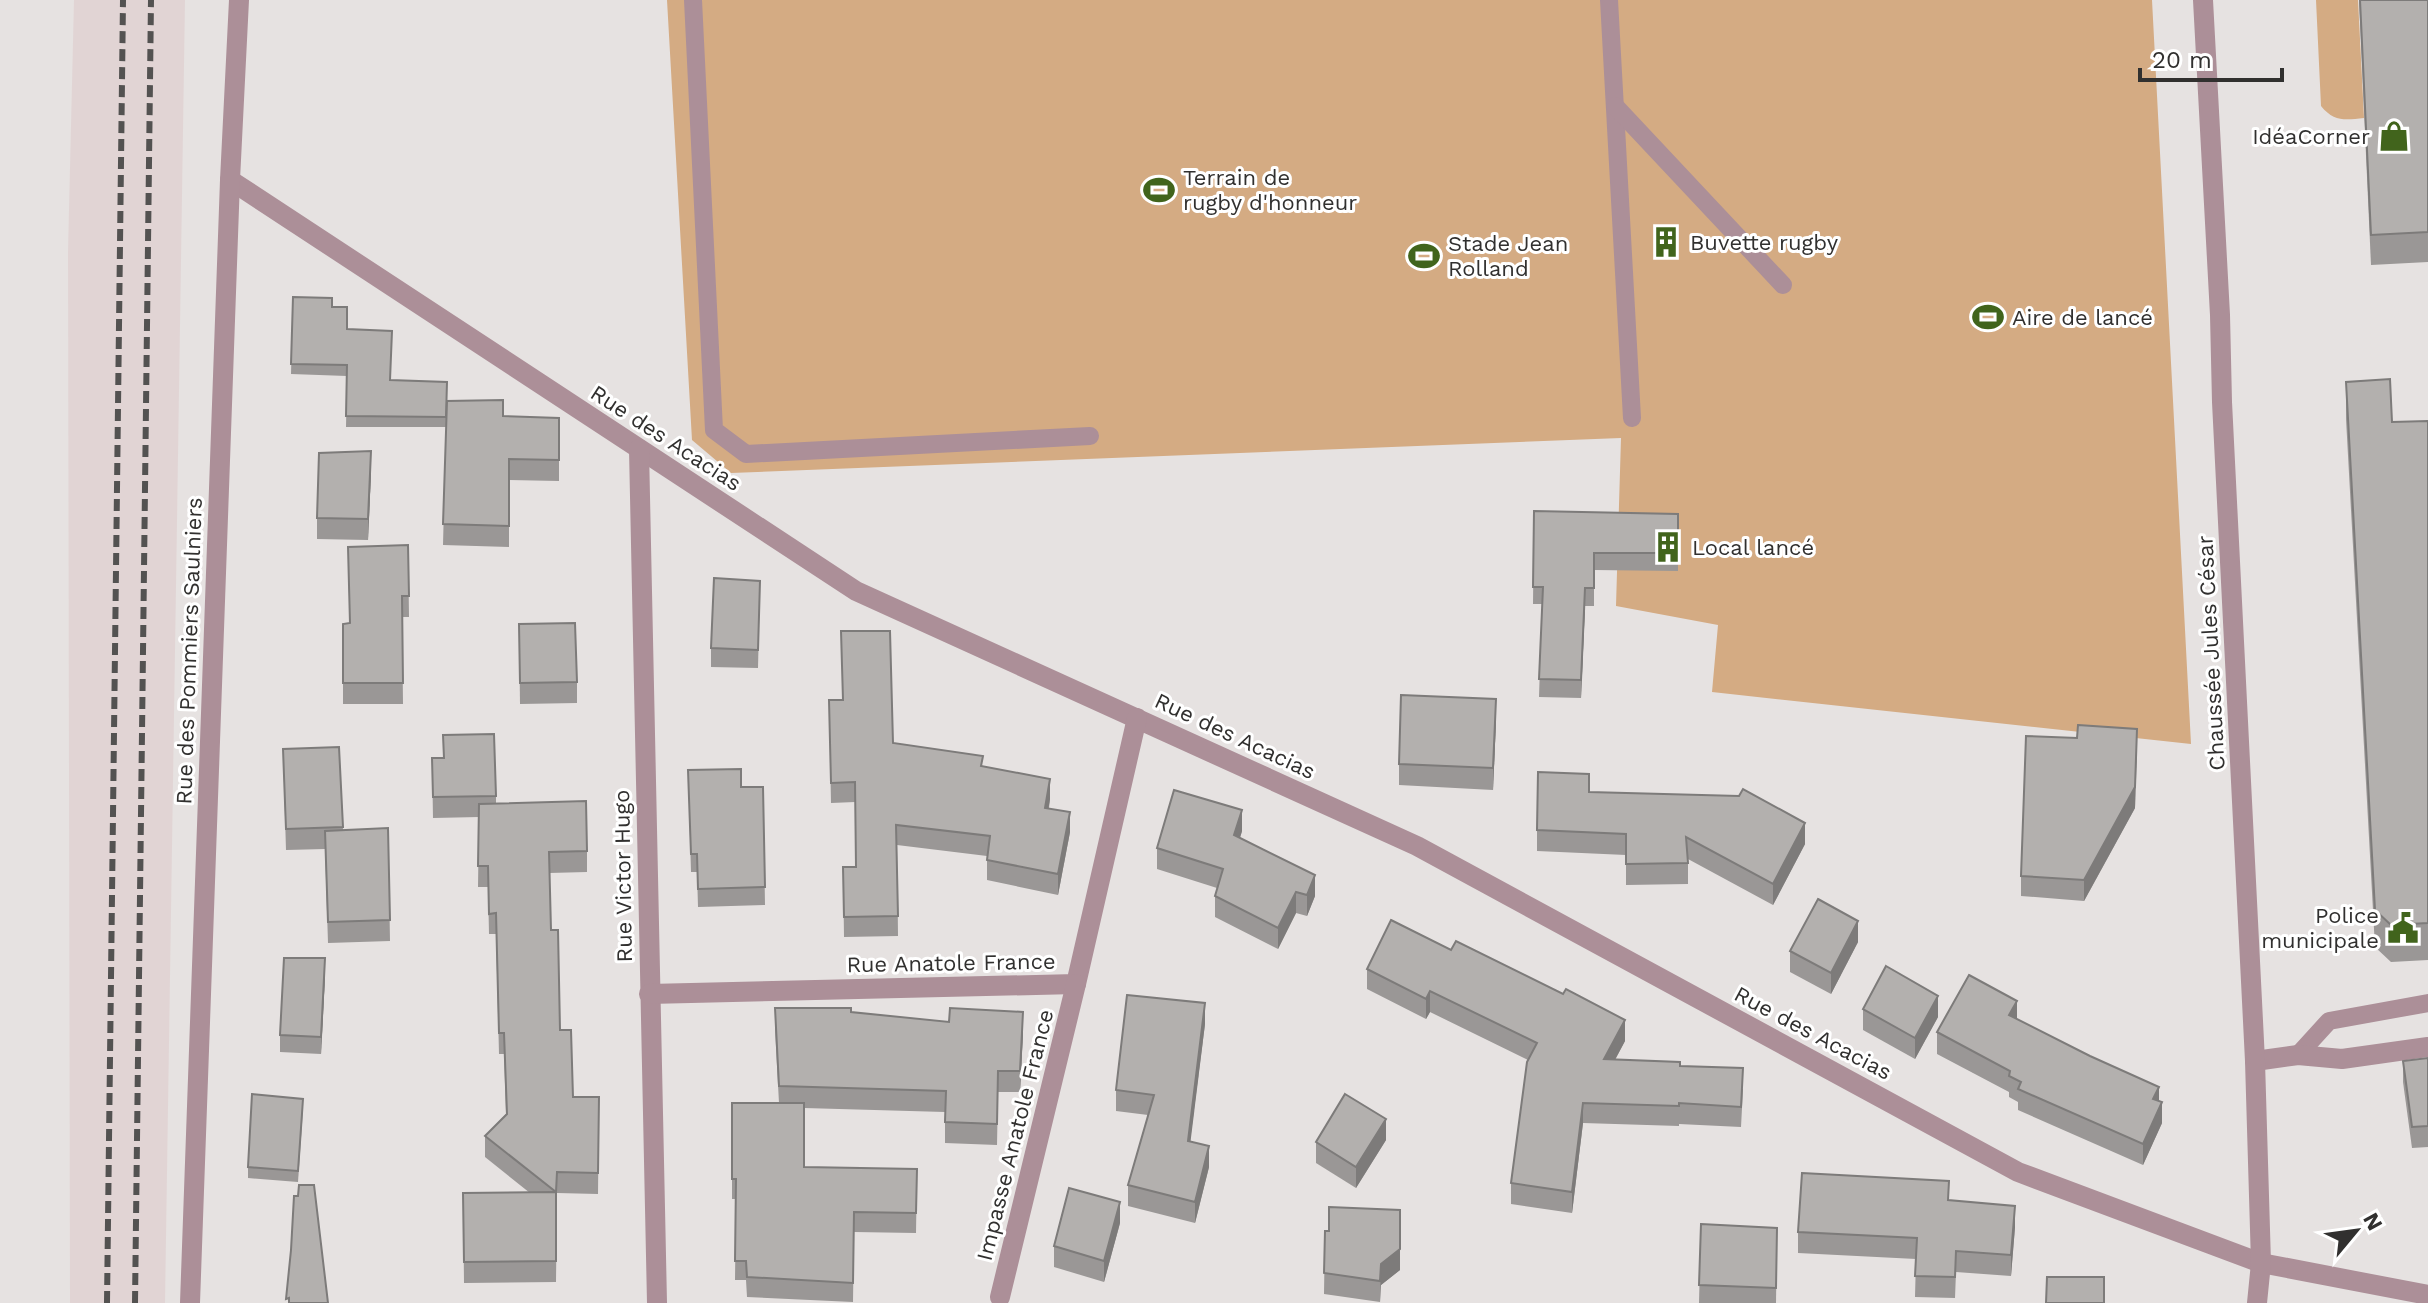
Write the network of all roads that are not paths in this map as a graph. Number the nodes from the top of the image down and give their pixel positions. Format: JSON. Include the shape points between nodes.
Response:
{"nodes":[{"id":1,"x":239,"y":0,"type":"edge"},
{"id":2,"x":693,"y":0,"type":"edge"},
{"id":3,"x":1609,"y":0,"type":"edge"},
{"id":4,"x":2203,"y":0,"type":"edge"},
{"id":5,"x":1615,"y":106,"type":"junction"},
{"id":6,"x":230,"y":180,"type":"junction"},
{"id":7,"x":1783,"y":285,"type":"dead end"},
{"id":8,"x":1632,"y":418,"type":"dead end"},
{"id":9,"x":1090,"y":436,"type":"dead end"},
{"id":10,"x":639,"y":449,"type":"junction"},
{"id":11,"x":1137,"y":718,"type":"junction"},
{"id":12,"x":1076,"y":984,"type":"junction"},
{"id":13,"x":649,"y":994,"type":"junction"},
{"id":14,"x":2428,"y":1003,"type":"edge"},
{"id":15,"x":2428,"y":1047,"type":"edge"},
{"id":16,"x":2298,"y":1055,"type":"junction"},
{"id":17,"x":2255,"y":1061,"type":"junction"},
{"id":18,"x":2261,"y":1263,"type":"junction"},
{"id":19,"x":2428,"y":1295,"type":"edge"},
{"id":20,"x":1000,"y":1297,"type":"dead end"},
{"id":21,"x":190,"y":1303,"type":"edge"},
{"id":22,"x":657,"y":1303,"type":"edge"},
{"id":23,"x":2257,"y":1303,"type":"edge"}],
"edges":[{"from":1,"to":6,"type":"street","name":"Rue des Pommiers Saulniers"},
{"from":2,"to":9,"type":"lane","via":[[714,430],[746,454]]},
{"from":3,"to":5,"type":"lane"},
{"from":4,"to":17,"type":"street","name":"Chaussée Jules César"},
{"from":5,"to":7,"type":"lane"},
{"from":5,"to":8,"type":"lane"},
{"from":6,"to":10,"type":"street","name":"Rue des Acacias"},
{"from":6,"to":21,"type":"street","name":"Rue des Pommiers Saulniers"},
{"from":10,"to":11,"type":"street","name":"Rue des Acacias","via":[[856,591]]},
{"from":10,"to":13,"type":"street","name":"Rue Victor Hugo"},
{"from":11,"to":12,"type":"street","name":"Rue Anatole France"},
{"from":11,"to":18,"type":"street","name":"Rue des Acacias","via":[[1417,846],[2018,1172]]},
{"from":12,"to":13,"type":"street","name":"Rue Anatole France"},
{"from":12,"to":20,"type":"street","name":"Impasse Anatole France"},
{"from":13,"to":22,"type":"street","name":"Rue Victor Hugo"},
{"from":14,"to":16,"type":"lane","via":[[2329,1021]]},
{"from":15,"to":16,"type":"street","via":[[2342,1059]]},
{"from":16,"to":17,"type":"street"},
{"from":17,"to":18,"type":"street","name":"Chaussée Jules César"},
{"from":18,"to":19,"type":"street"},
{"from":18,"to":23,"type":"street","name":"Chaussée Jules César"}]}
